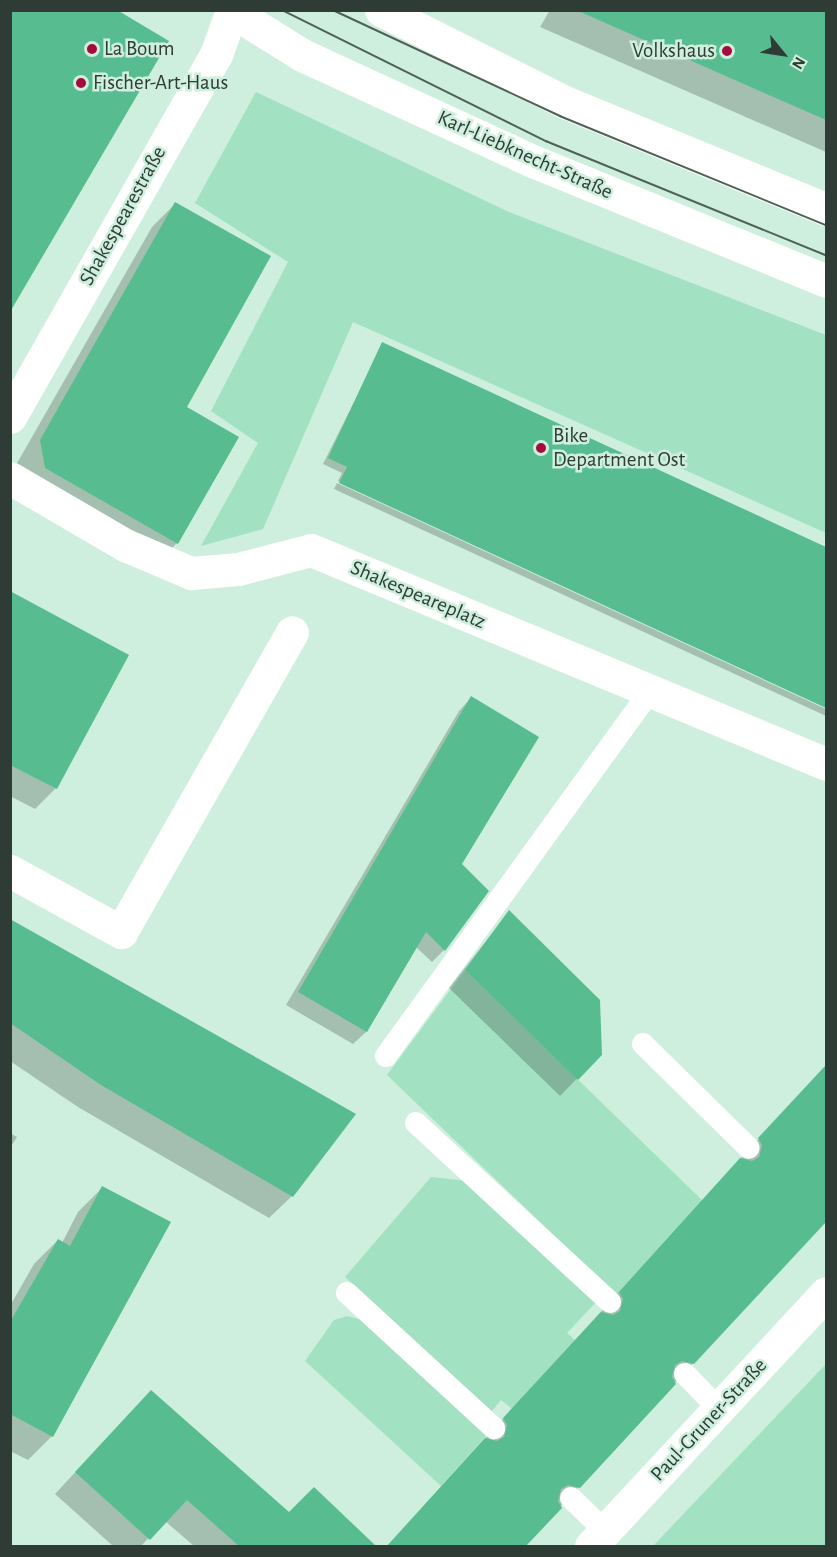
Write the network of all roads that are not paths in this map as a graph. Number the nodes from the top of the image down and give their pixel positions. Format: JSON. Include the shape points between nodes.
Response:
{"nodes":[{"id":1,"x":381,"y":10,"type":"edge"},
{"id":2,"x":231,"y":11,"type":"edge"},
{"id":3,"x":826,"y":209,"type":"edge"},
{"id":4,"x":826,"y":281,"type":"edge"},
{"id":5,"x":10,"y":417,"type":"edge"},
{"id":6,"x":10,"y":478,"type":"edge"},
{"id":7,"x":292,"y":632,"type":"dead end"},
{"id":8,"x":649,"y":693,"type":"junction"},
{"id":9,"x":826,"y":764,"type":"edge"},
{"id":10,"x":10,"y":871,"type":"edge"},
{"id":11,"x":643,"y":1044,"type":"dead end"},
{"id":12,"x":386,"y":1056,"type":"dead end"},
{"id":13,"x":416,"y":1123,"type":"dead end"},
{"id":14,"x":749,"y":1148,"type":"dead end"},
{"id":15,"x":347,"y":1293,"type":"dead end"},
{"id":16,"x":826,"y":1293,"type":"edge"},
{"id":17,"x":610,"y":1302,"type":"dead end"},
{"id":18,"x":685,"y":1374,"type":"dead end"},
{"id":19,"x":719,"y":1409,"type":"junction"},
{"id":20,"x":494,"y":1428,"type":"dead end"},
{"id":21,"x":571,"y":1498,"type":"dead end"},
{"id":22,"x":598,"y":1539,"type":"edge"}],
"edges":[{"from":1,"to":3,"type":"street","via":[[567,103]]},
{"from":2,"to":4,"type":"street","name":"Karl-Liebknecht-Straße","via":[[302,55],[535,162]]},
{"from":2,"to":5,"type":"street","name":"Shakespearestraße","via":[[216,55]]},
{"from":6,"to":8,"type":"street","name":"Shakespeareplatz","via":[[126,545],[191,573],[238,569],[310,550]]},
{"from":7,"to":10,"type":"street","via":[[121,932]]},
{"from":8,"to":9,"type":"street","name":"Shakespeareplatz"},
{"from":8,"to":12,"type":"lane"},
{"from":11,"to":14,"type":"lane"},
{"from":13,"to":17,"type":"lane"},
{"from":15,"to":20,"type":"lane"},
{"from":16,"to":19,"type":"street","name":"Paul-Gruner-Straße"},
{"from":18,"to":19,"type":"lane"},
{"from":19,"to":22,"type":"street","name":"Paul-Gruner-Straße"},
{"from":21,"to":22,"type":"lane"}]}
